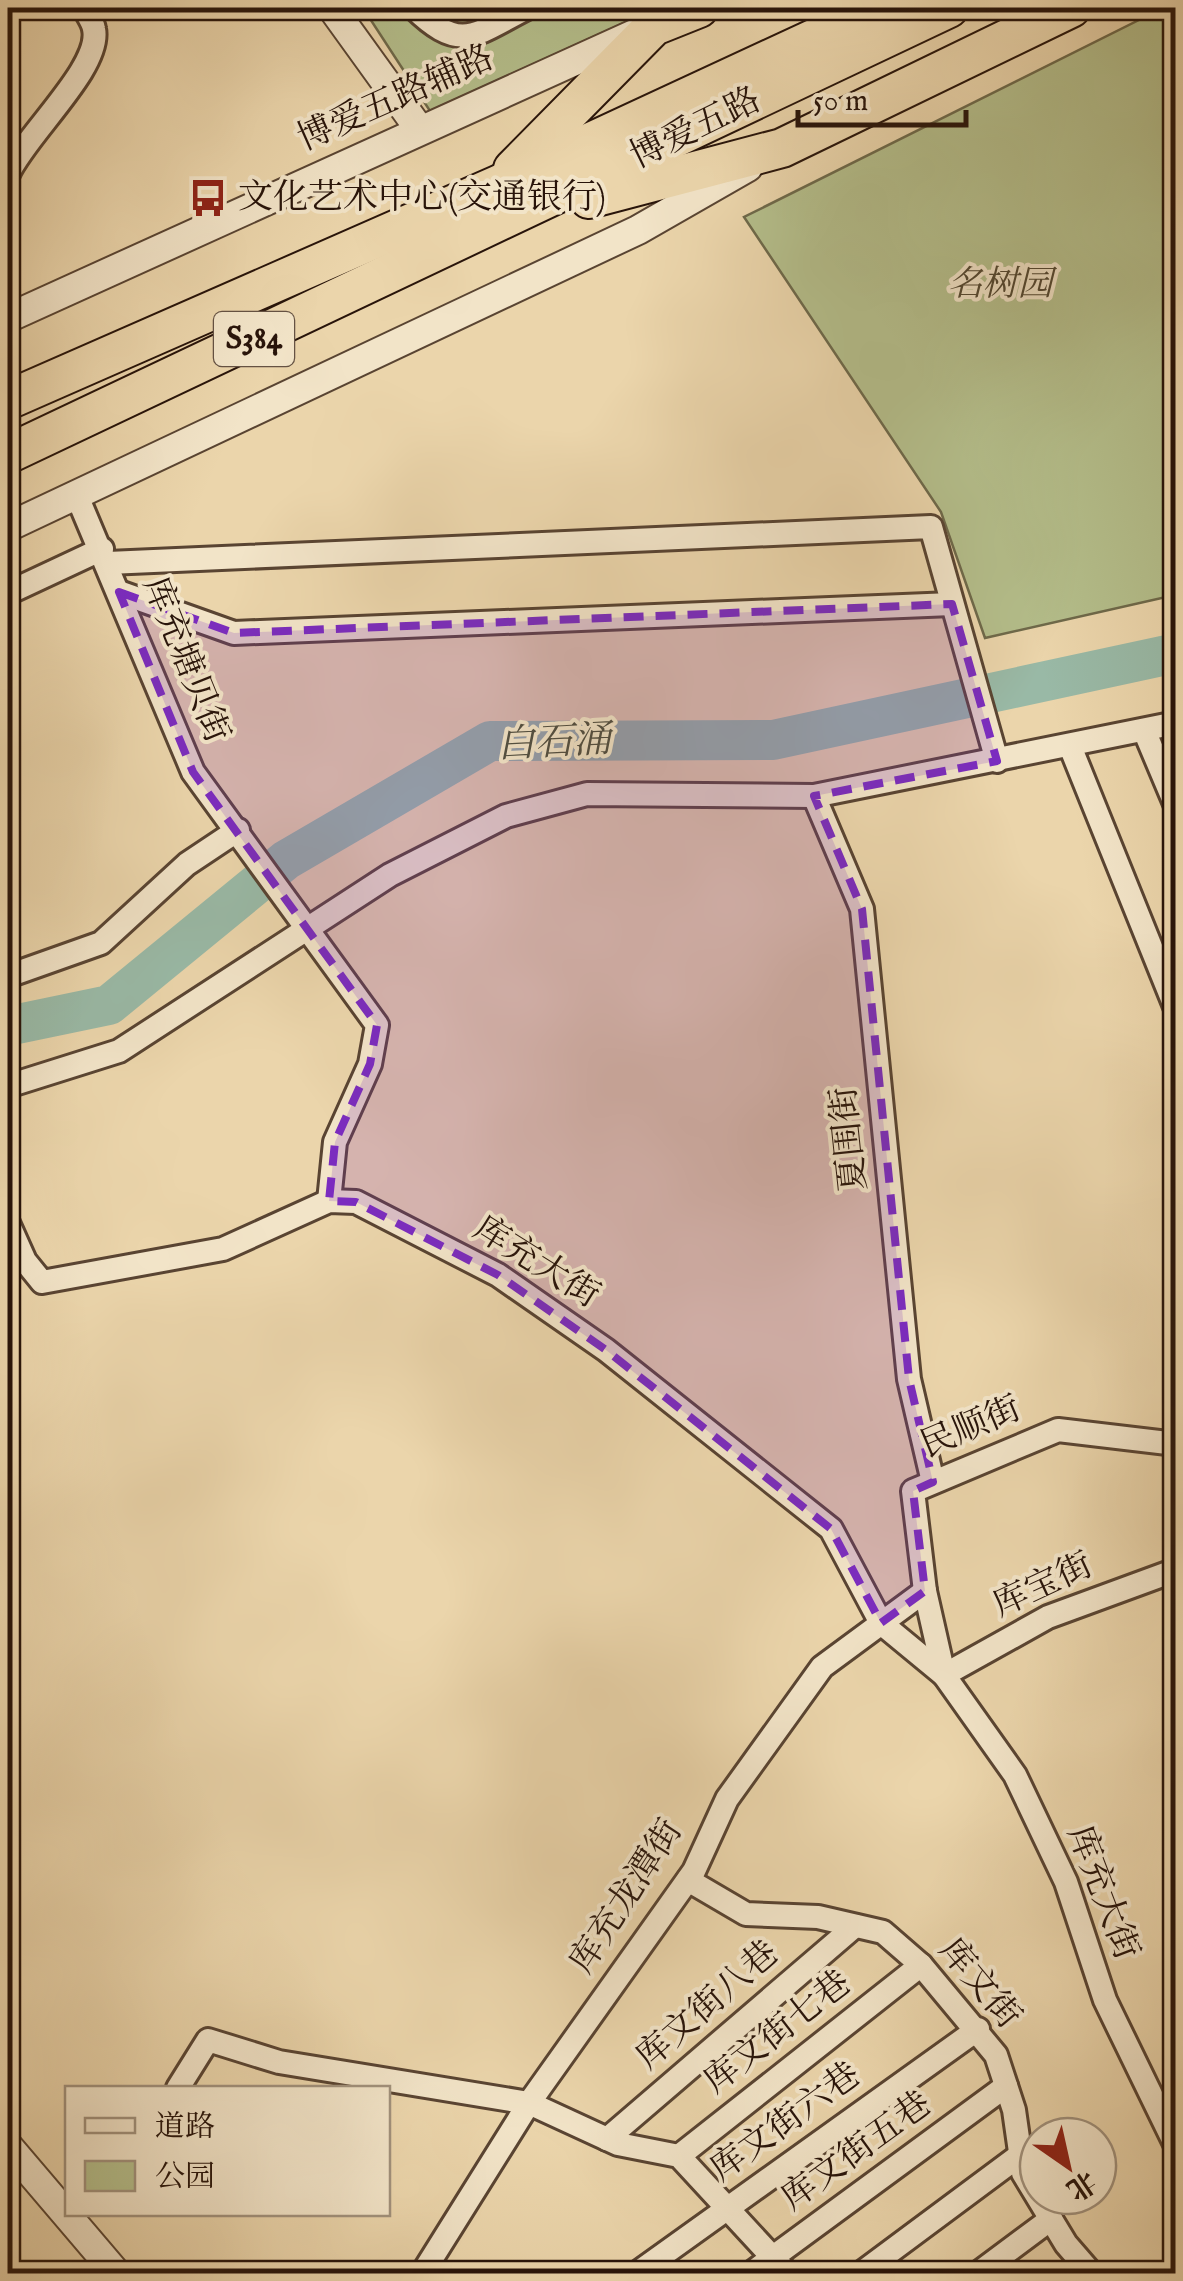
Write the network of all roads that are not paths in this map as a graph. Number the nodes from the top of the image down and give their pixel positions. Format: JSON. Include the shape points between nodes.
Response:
{"nodes":[{"id":1,"x":84,"y":8,"type":"edge"},
{"id":2,"x":332,"y":8,"type":"edge"},
{"id":3,"x":414,"y":8,"type":"edge"},
{"id":4,"x":528,"y":8,"type":"edge"},
{"id":5,"x":696,"y":8,"type":"edge"},
{"id":6,"x":880,"y":8,"type":"edge"},
{"id":7,"x":949,"y":8,"type":"edge"},
{"id":8,"x":1071,"y":8,"type":"edge"},
{"id":9,"x":654,"y":26,"type":"junction"},
{"id":10,"x":420,"y":130,"type":"junction"},
{"id":11,"x":782,"y":148,"type":"junction"},
{"id":12,"x":8,"y":174,"type":"edge"},
{"id":13,"x":498,"y":185,"type":"junction"},
{"id":14,"x":499,"y":223,"type":"junction"},
{"id":15,"x":8,"y":318,"type":"edge"},
{"id":16,"x":8,"y":400,"type":"edge"},
{"id":17,"x":8,"y":454,"type":"edge"},
{"id":18,"x":77,"y":496,"type":"junction"},
{"id":19,"x":8,"y":527,"type":"edge"},
{"id":20,"x":105,"y":556,"type":"junction"},
{"id":21,"x":120,"y":592,"type":"junction"},
{"id":22,"x":8,"y":593,"type":"edge"},
{"id":23,"x":952,"y":604,"type":"junction"},
{"id":24,"x":1176,"y":724,"type":"edge"},
{"id":25,"x":1144,"y":730,"type":"junction"},
{"id":26,"x":1070,"y":746,"type":"junction"},
{"id":27,"x":993,"y":750,"type":"junction"},
{"id":28,"x":814,"y":796,"type":"junction"},
{"id":29,"x":1176,"y":806,"type":"edge"},
{"id":30,"x":241,"y":835,"type":"junction"},
{"id":31,"x":308,"y":928,"type":"junction"},
{"id":32,"x":8,"y":976,"type":"edge"},
{"id":33,"x":1176,"y":1010,"type":"edge"},
{"id":34,"x":8,"y":1086,"type":"edge"},
{"id":35,"x":329,"y":1201,"type":"junction"},
{"id":36,"x":8,"y":1223,"type":"edge"},
{"id":37,"x":1176,"y":1444,"type":"edge"},
{"id":38,"x":923,"y":1486,"type":"junction"},
{"id":39,"x":1174,"y":1575,"type":"edge"},
{"id":40,"x":924,"y":1592,"type":"junction"},
{"id":41,"x":881,"y":1624,"type":"junction"},
{"id":42,"x":944,"y":1676,"type":"junction"},
{"id":43,"x":688,"y":1880,"type":"junction"},
{"id":44,"x":855,"y":1926,"type":"junction"},
{"id":45,"x":921,"y":1965,"type":"junction"},
{"id":46,"x":978,"y":2029,"type":"junction"},
{"id":47,"x":179,"y":2086,"type":"edge"},
{"id":48,"x":1006,"y":2086,"type":"junction"},
{"id":49,"x":529,"y":2103,"type":"junction"},
{"id":50,"x":608,"y":2139,"type":"junction"},
{"id":51,"x":8,"y":2146,"type":"edge"},
{"id":52,"x":1018,"y":2146,"type":"edge"},
{"id":53,"x":1176,"y":2146,"type":"edge"},
{"id":54,"x":679,"y":2156,"type":"junction"},
{"id":55,"x":1018,"y":2157,"type":"edge"},
{"id":56,"x":8,"y":2172,"type":"edge"},
{"id":57,"x":728,"y":2207,"type":"junction"},
{"id":58,"x":65,"y":2213,"type":"edge"},
{"id":59,"x":68,"y":2216,"type":"edge"},
{"id":60,"x":1048,"y":2216,"type":"edge"},
{"id":61,"x":1050,"y":2219,"type":"junction"},
{"id":62,"x":781,"y":2265,"type":"edge"},
{"id":63,"x":1092,"y":2273,"type":"edge"},
{"id":64,"x":96,"y":2274,"type":"edge"},
{"id":65,"x":117,"y":2274,"type":"edge"},
{"id":66,"x":422,"y":2274,"type":"edge"},
{"id":67,"x":636,"y":2274,"type":"edge"},
{"id":68,"x":750,"y":2274,"type":"edge"},
{"id":69,"x":860,"y":2274,"type":"edge"},
{"id":70,"x":977,"y":2274,"type":"edge"}],
"edges":[{"from":1,"to":12,"type":"street","via":[[94,29],[92,54],[72,89],[19,148]]},
{"from":2,"to":10,"type":"street"},
{"from":3,"to":4,"type":"street","via":[[454,37],[476,35]]},
{"from":5,"to":9,"type":"highway"},
{"from":6,"to":13,"type":"highway","name":"博爱五路","number":"S384"},
{"from":7,"to":14,"type":"highway","name":"博爱五路","number":"S384"},
{"from":8,"to":11,"type":"highway"},
{"from":9,"to":10,"type":"street","name":"博爱五路辅路"},
{"from":9,"to":13,"type":"highway"},
{"from":10,"to":15,"type":"street","name":"博爱五路辅路"},
{"from":11,"to":14,"type":"highway"},
{"from":11,"to":18,"type":"street","name":"博爱五路","via":[[638,230]]},
{"from":13,"to":16,"type":"highway","name":"博爱五路","number":"S384"},
{"from":14,"to":17,"type":"highway","name":"博爱五路","number":"S384"},
{"from":18,"to":19,"type":"street","name":"博爱五路"},
{"from":18,"to":20,"type":"street","name":"库充塘贝街"},
{"from":20,"to":21,"type":"street","name":"库充塘贝街"},
{"from":20,"to":22,"type":"street"},
{"from":20,"to":23,"type":"street","via":[[931,527]]},
{"from":21,"to":23,"type":"street","via":[[234,633]]},
{"from":21,"to":30,"type":"street","name":"库充塘贝街","via":[[193,772]]},
{"from":23,"to":27,"type":"street"},
{"from":24,"to":25,"type":"street"},
{"from":25,"to":26,"type":"street"},
{"from":25,"to":29,"type":"street"},
{"from":26,"to":27,"type":"street"},
{"from":26,"to":33,"type":"street"},
{"from":27,"to":28,"type":"street"},
{"from":28,"to":31,"type":"street","via":[[587,794],[506,816],[390,874]]},
{"from":28,"to":38,"type":"street","name":"夏围街","via":[[862,909]]},
{"from":30,"to":31,"type":"street","name":"库充塘贝街"},
{"from":30,"to":32,"type":"street","via":[[187,864],[101,943]]},
{"from":31,"to":34,"type":"street","via":[[120,1050]]},
{"from":31,"to":35,"type":"street","name":"库充塘贝街","via":[[377,1025],[370,1064],[335,1142]]},
{"from":35,"to":36,"type":"street","via":[[223,1250],[42,1282],[24,1262]]},
{"from":35,"to":41,"type":"street","name":"库充大街","via":[[356,1202],[482,1266],[606,1350],[831,1529]]},
{"from":37,"to":38,"type":"street","name":"民顺街","via":[[1058,1430]]},
{"from":38,"to":40,"type":"street","name":"库充大街"},
{"from":39,"to":42,"type":"street","name":"库宝街","via":[[1048,1617]]},
{"from":40,"to":41,"type":"street","name":"库充龙潭街"},
{"from":40,"to":42,"type":"street","name":"库充大街"},
{"from":41,"to":42,"type":"street","name":"库充大街"},
{"from":41,"to":43,"type":"street","name":"库充龙潭街","via":[[822,1667],[727,1799]]},
{"from":42,"to":53,"type":"street","name":"库充大街","via":[[1016,1775],[1066,1882],[1105,2000]]},
{"from":43,"to":44,"type":"street","name":"库文街","via":[[746,1914]]},
{"from":43,"to":49,"type":"street","name":"库充龙潭街"},
{"from":44,"to":45,"type":"street","name":"库文街","via":[[883,1932]]},
{"from":44,"to":50,"type":"street","name":"库文街八巷"},
{"from":45,"to":46,"type":"street","name":"库文街"},
{"from":45,"to":54,"type":"street","name":"库文街七巷"},
{"from":46,"to":48,"type":"street","name":"库文街"},
{"from":46,"to":57,"type":"street","name":"库文街六巷"},
{"from":47,"to":49,"type":"street","via":[[208,2040],[279,2062]]},
{"from":48,"to":52,"type":"street","name":"库文街"},
{"from":48,"to":62,"type":"street","name":"库文街五巷"},
{"from":49,"to":50,"type":"street"},
{"from":49,"to":66,"type":"street","name":"库充龙潭街"},
{"from":50,"to":54,"type":"street"},
{"from":51,"to":58,"type":"street"},
{"from":54,"to":57,"type":"street"},
{"from":55,"to":69,"type":"street"},
{"from":56,"to":64,"type":"street"},
{"from":57,"to":62,"type":"street"},
{"from":57,"to":67,"type":"street","name":"库文街六巷"},
{"from":59,"to":65,"type":"street"},
{"from":60,"to":61,"type":"street","name":"库文街"},
{"from":61,"to":63,"type":"street","name":"库文街"},
{"from":61,"to":70,"type":"street"},
{"from":62,"to":68,"type":"street","name":"库文街五巷"}]}
